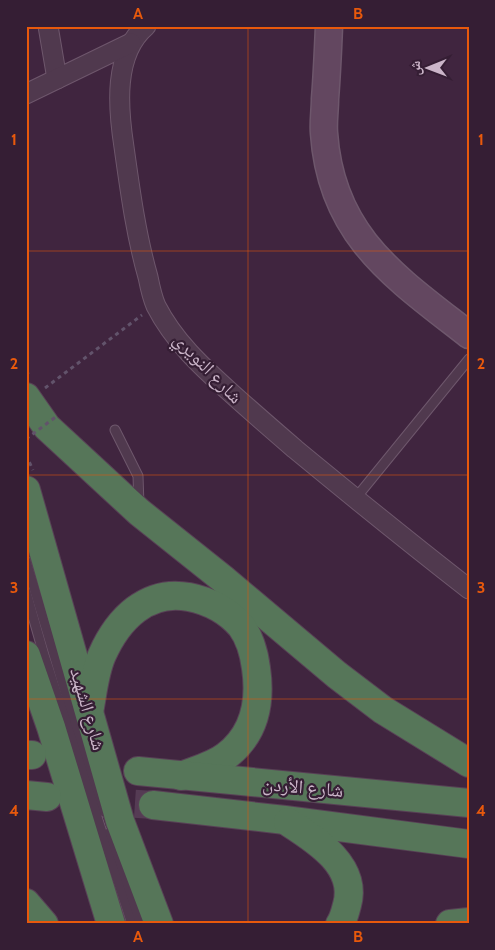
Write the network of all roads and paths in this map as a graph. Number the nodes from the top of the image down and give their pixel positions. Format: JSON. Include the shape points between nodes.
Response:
{"nodes":[{"id":1,"x":48,"y":26,"type":"edge"},
{"id":2,"x":329,"y":26,"type":"edge"},
{"id":3,"x":138,"y":32,"type":"edge"},
{"id":4,"x":57,"y":79,"type":"junction"},
{"id":5,"x":26,"y":94,"type":"edge"},
{"id":6,"x":155,"y":304,"type":"junction"},
{"id":7,"x":469,"y":335,"type":"edge"},
{"id":8,"x":469,"y":359,"type":"edge"},
{"id":9,"x":33,"y":395,"type":"edge"},
{"id":10,"x":57,"y":416,"type":"dead end"},
{"id":11,"x":115,"y":430,"type":"dead end"},
{"id":12,"x":26,"y":439,"type":"edge"},
{"id":13,"x":26,"y":490,"type":"edge"},
{"id":14,"x":355,"y":499,"type":"junction"},
{"id":15,"x":139,"y":512,"type":"junction"},
{"id":16,"x":26,"y":561,"type":"edge"},
{"id":17,"x":469,"y":589,"type":"edge"},
{"id":18,"x":26,"y":592,"type":"edge"},
{"id":19,"x":27,"y":659,"type":"edge"},
{"id":20,"x":89,"y":713,"type":"junction"},
{"id":21,"x":469,"y":763,"type":"edge"},
{"id":22,"x":138,"y":770,"type":"dead end"},
{"id":23,"x":181,"y":776,"type":"junction"},
{"id":24,"x":469,"y":803,"type":"edge"},
{"id":25,"x":153,"y":805,"type":"tunnel mouth"},
{"id":26,"x":285,"y":820,"type":"junction"},
{"id":27,"x":469,"y":844,"type":"edge"},
{"id":28,"x":100,"y":888,"type":"junction"},
{"id":29,"x":26,"y":903,"type":"edge"},
{"id":30,"x":150,"y":922,"type":"edge"},
{"id":31,"x":469,"y":922,"type":"edge"},
{"id":32,"x":44,"y":924,"type":"edge"},
{"id":33,"x":101,"y":924,"type":"edge"},
{"id":34,"x":111,"y":924,"type":"edge"},
{"id":35,"x":340,"y":924,"type":"edge"},
{"id":36,"x":450,"y":924,"type":"edge"}],
"edges":[{"from":1,"to":4,"type":"street"},
{"from":2,"to":7,"type":"street","via":[[324,132],[328,163],[347,218],[393,275]]},
{"from":3,"to":4,"type":"street"},
{"from":3,"to":6,"type":"street","name":"شارع النويري","via":[[125,58],[121,76],[122,137],[143,260]]},
{"from":4,"to":5,"type":"street"},
{"from":6,"to":9,"type":"path"},
{"from":6,"to":14,"type":"street","name":"شارع النويري","via":[[179,343],[202,367]]},
{"from":8,"to":14,"type":"lane"},
{"from":9,"to":15,"type":"highway","via":[[38,416],[47,427]]},
{"from":10,"to":12,"type":"path","bridge":true},
{"from":11,"to":15,"type":"lane","via":[[138,476]]},
{"from":13,"to":20,"type":"highway","name":"شارع الشهيد"},
{"from":14,"to":17,"type":"street","name":"شارع النويري"},
{"from":15,"to":21,"type":"highway","via":[[383,710]]},
{"from":16,"to":30,"type":"lane","via":[[70,708]]},
{"from":18,"to":30,"type":"lane","via":[[44,655]]},
{"from":19,"to":28,"type":"highway"},
{"from":20,"to":23,"type":"highway","via":[[102,656],[131,612],[148,601],[172,595],[202,599],[221,609],[241,626],[251,645],[259,685],[256,712],[244,736],[226,756]]},
{"from":20,"to":30,"type":"highway","name":"شارع الشهيد"},
{"from":22,"to":23,"type":"highway","name":"شارع الأردن"},
{"from":23,"to":24,"type":"highway","name":"شارع الأردن"},
{"from":25,"to":26,"type":"highway","name":"شارع الأردن"},
{"from":26,"to":27,"type":"highway","name":"شارع الأردن"},
{"from":26,"to":35,"type":"highway","via":[[314,839],[340,864],[347,880],[349,898]]},
{"from":28,"to":33,"type":"highway"},
{"from":28,"to":34,"type":"highway"},
{"from":29,"to":32,"type":"highway"},
{"from":31,"to":36,"type":"highway"}]}
